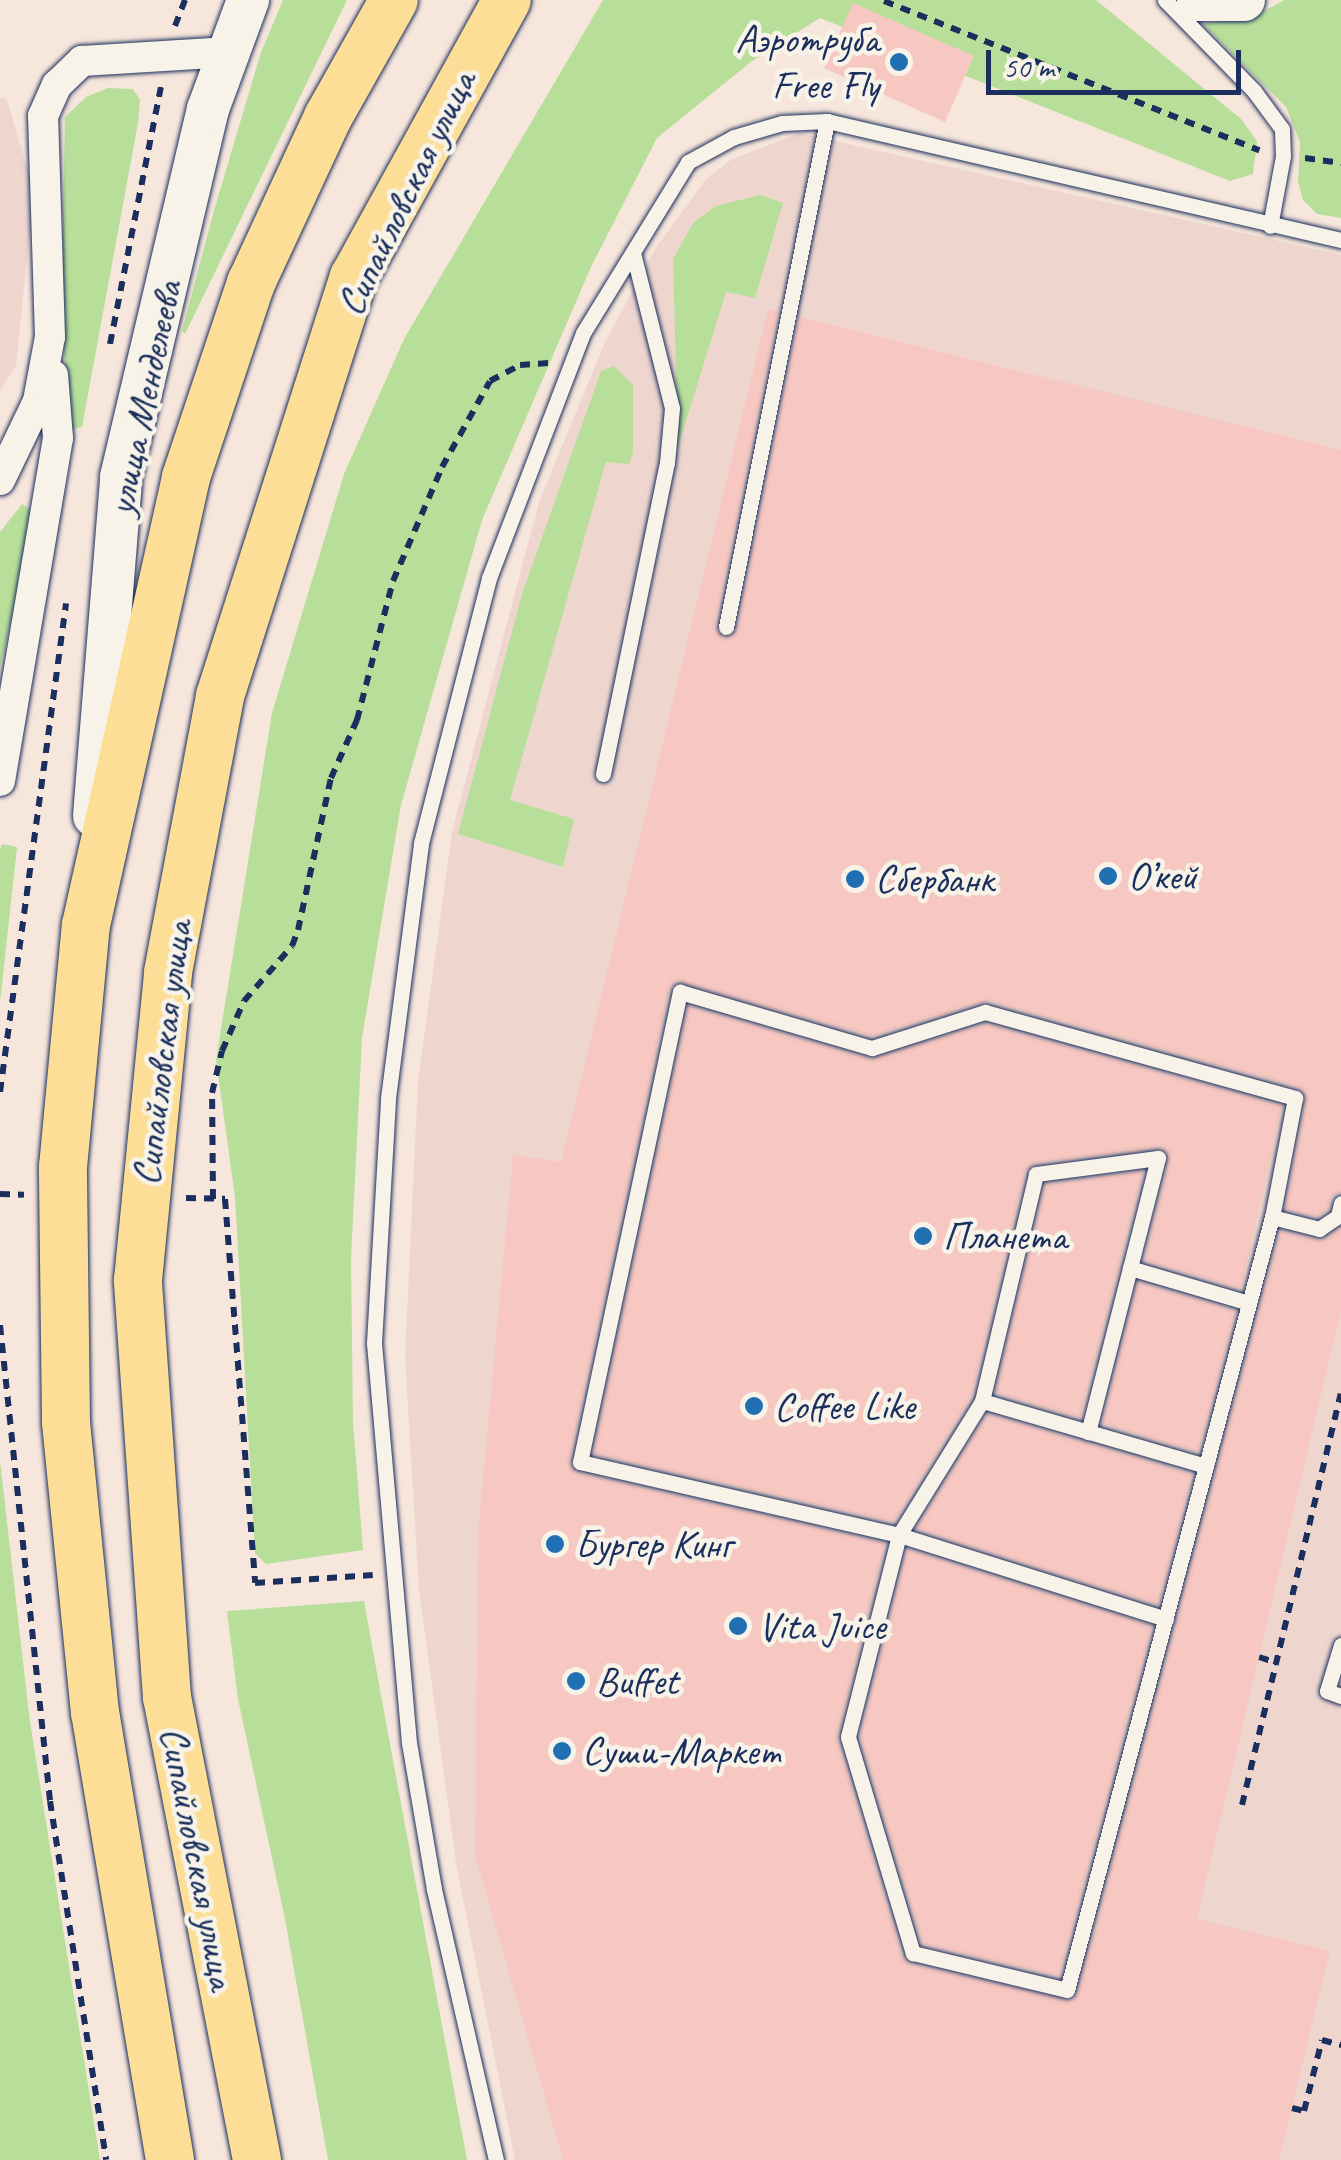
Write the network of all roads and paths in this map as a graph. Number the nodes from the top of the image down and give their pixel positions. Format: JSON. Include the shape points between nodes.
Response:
{"nodes":[{"id":1,"x":248,"y":0,"type":"edge"},
{"id":2,"x":394,"y":0,"type":"edge"},
{"id":3,"x":507,"y":0,"type":"edge"},
{"id":4,"x":884,"y":0,"type":"edge"},
{"id":5,"x":1165,"y":0,"type":"edge"},
{"id":6,"x":1198,"y":0,"type":"edge"},
{"id":7,"x":1244,"y":0,"type":"edge"},
{"id":8,"x":229,"y":52,"type":"junction"},
{"id":9,"x":827,"y":122,"type":"junction"},
{"id":10,"x":1282,"y":156,"type":"junction"},
{"id":11,"x":1341,"y":163,"type":"edge"},
{"id":12,"x":1270,"y":226,"type":"junction"},
{"id":13,"x":1341,"y":240,"type":"edge"},
{"id":14,"x":633,"y":253,"type":"junction"},
{"id":15,"x":50,"y":337,"type":"junction"},
{"id":16,"x":550,"y":363,"type":"dead end"},
{"id":17,"x":0,"y":480,"type":"edge"},
{"id":18,"x":726,"y":627,"type":"dead end"},
{"id":19,"x":603,"y":774,"type":"dead end"},
{"id":20,"x":0,"y":781,"type":"edge"},
{"id":21,"x":86,"y":926,"type":"junction"},
{"id":22,"x":213,"y":1199,"type":"dead end"},
{"id":23,"x":225,"y":1199,"type":"dead end"},
{"id":24,"x":1341,"y":1203,"type":"edge"},
{"id":25,"x":1272,"y":1217,"type":"junction"},
{"id":26,"x":1130,"y":1268,"type":"junction"},
{"id":27,"x":1249,"y":1303,"type":"junction"},
{"id":28,"x":0,"y":1325,"type":"edge"},
{"id":29,"x":1341,"y":1394,"type":"edge"},
{"id":30,"x":982,"y":1401,"type":"junction"},
{"id":31,"x":1088,"y":1432,"type":"junction"},
{"id":32,"x":1206,"y":1466,"type":"junction"},
{"id":33,"x":898,"y":1535,"type":"junction"},
{"id":34,"x":374,"y":1575,"type":"dead end"},
{"id":35,"x":1166,"y":1619,"type":"junction"},
{"id":36,"x":1341,"y":1645,"type":"edge"},
{"id":37,"x":1259,"y":1657,"type":"dead end"},
{"id":38,"x":1277,"y":1662,"type":"junction"},
{"id":39,"x":1341,"y":1696,"type":"edge"},
{"id":40,"x":1242,"y":1805,"type":"dead end"},
{"id":41,"x":1341,"y":2044,"type":"edge"},
{"id":42,"x":1292,"y":2108,"type":"dead end"},
{"id":43,"x":106,"y":2160,"type":"edge"},
{"id":44,"x":170,"y":2160,"type":"edge"},
{"id":45,"x":257,"y":2160,"type":"edge"},
{"id":46,"x":496,"y":2160,"type":"edge"}],
"edges":[{"from":1,"to":8,"type":"main road","name":"улица Менделеева"},
{"from":2,"to":21,"type":"main road","name":"Сипайловская улица","via":[[328,116],[251,283],[186,477]]},
{"from":3,"to":45,"type":"main road","name":"Сипайловская улица","via":[[354,277],[220,696],[168,972],[138,1280],[167,1698]]},
{"from":4,"to":10,"type":"path"},
{"from":5,"to":10,"type":"lane","via":[[1254,91],[1282,129]]},
{"from":6,"to":7,"type":"main road"},
{"from":8,"to":15,"type":"street","via":[[82,61],[57,86],[42,116]]},
{"from":8,"to":21,"type":"main road","name":"улица Менделеева","via":[[208,109],[121,477]]},
{"from":9,"to":12,"type":"lane"},
{"from":9,"to":14,"type":"lane","via":[[750,132],[688,162]]},
{"from":9,"to":18,"type":"lane"},
{"from":10,"to":11,"type":"path"},
{"from":10,"to":12,"type":"lane"},
{"from":12,"to":13,"type":"lane"},
{"from":14,"to":19,"type":"lane","via":[[672,408],[667,463]]},
{"from":14,"to":46,"type":"lane","via":[[583,333],[488,578],[420,843],[388,1098],[374,1343],[409,1743],[434,1890]]},
{"from":15,"to":17,"type":"street","via":[[38,401]]},
{"from":15,"to":20,"type":"street","via":[[58,438]]},
{"from":16,"to":22,"type":"path","via":[[520,365],[490,381],[442,467],[393,580],[357,720],[331,778],[298,930],[244,1001],[222,1051],[212,1092]]},
{"from":21,"to":44,"type":"main road","name":"Сипайловская улица","via":[[63,1167],[66,1422],[95,1713]]},
{"from":23,"to":34,"type":"path","via":[[255,1583]]},
{"from":24,"to":25,"type":"lane","via":[[1338,1216],[1319,1229]]},
{"from":25,"to":27,"type":"lane"},
{"from":25,"to":33,"type":"lane","via":[[1294,1098],[985,1012],[872,1048],[680,992],[580,1462]]},
{"from":26,"to":27,"type":"lane"},
{"from":26,"to":30,"type":"lane","via":[[1158,1158],[1036,1174]]},
{"from":26,"to":31,"type":"lane"},
{"from":27,"to":32,"type":"lane"},
{"from":28,"to":43,"type":"path","via":[[50,1801]]},
{"from":29,"to":38,"type":"path"},
{"from":30,"to":31,"type":"lane"},
{"from":30,"to":33,"type":"lane"},
{"from":31,"to":32,"type":"lane"},
{"from":32,"to":35,"type":"lane"},
{"from":33,"to":35,"type":"lane"},
{"from":33,"to":35,"type":"lane","via":[[848,1737],[913,1953],[1068,1990]]},
{"from":36,"to":39,"type":"lane","via":[[1327,1691]]},
{"from":37,"to":38,"type":"path"},
{"from":38,"to":40,"type":"path"},
{"from":41,"to":42,"type":"path","via":[[1322,2040],[1304,2111]]}]}
